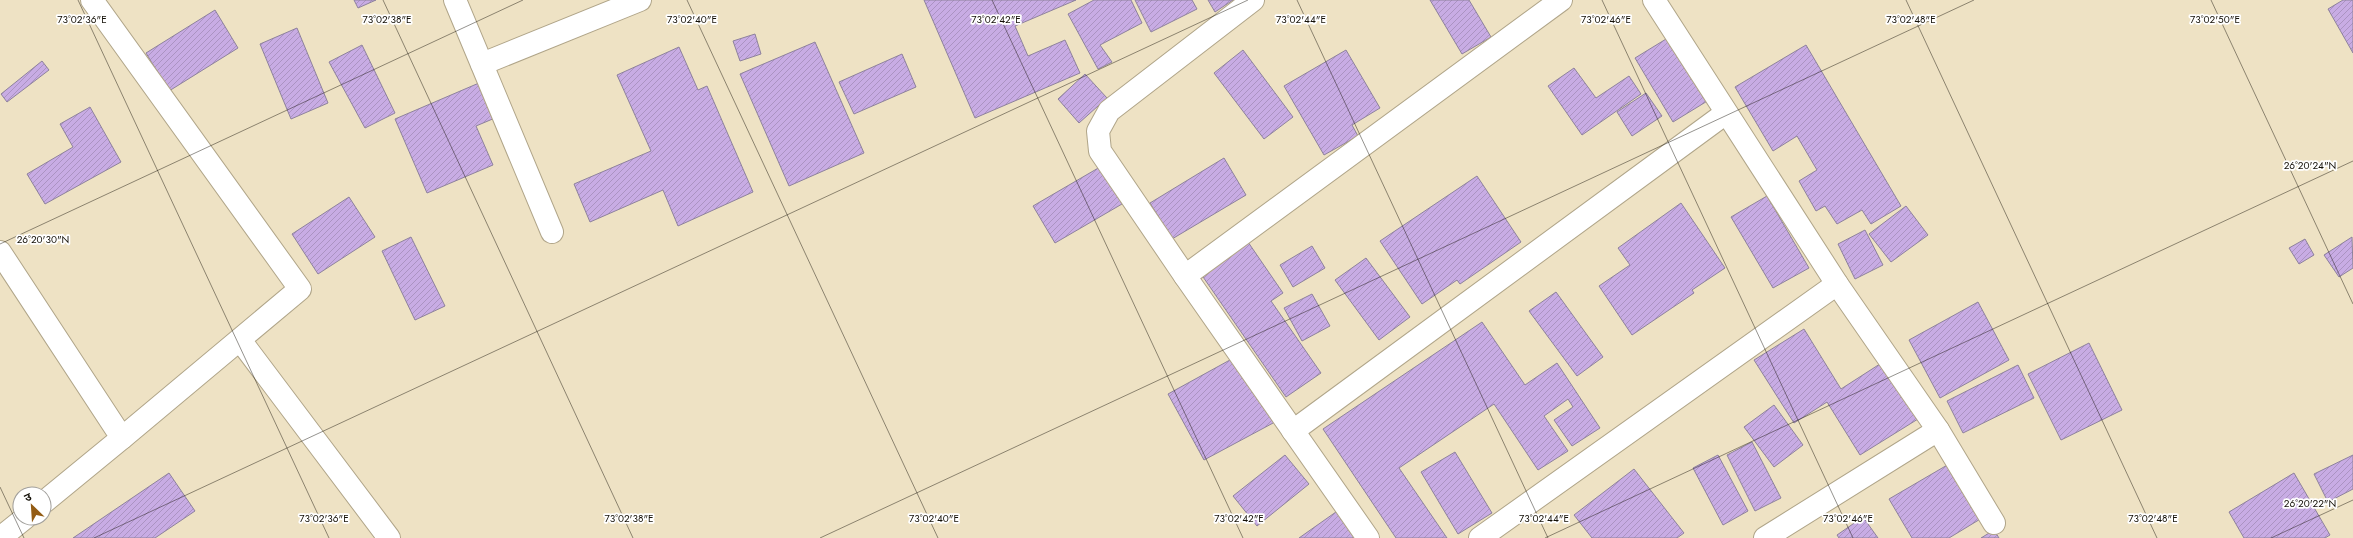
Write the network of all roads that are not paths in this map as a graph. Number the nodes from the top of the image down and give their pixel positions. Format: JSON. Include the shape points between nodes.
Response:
{"nodes":[{"id":1,"x":92,"y":0,"type":"edge"},
{"id":2,"x":455,"y":0,"type":"edge"},
{"id":3,"x":640,"y":0,"type":"edge"},
{"id":4,"x":1253,"y":0,"type":"edge"},
{"id":5,"x":1561,"y":0,"type":"edge"},
{"id":6,"x":1654,"y":0,"type":"edge"},
{"id":7,"x":482,"y":64,"type":"junction"},
{"id":8,"x":1726,"y":113,"type":"junction"},
{"id":9,"x":552,"y":232,"type":"dead end"},
{"id":10,"x":0,"y":252,"type":"edge"},
{"id":11,"x":1185,"y":276,"type":"junction"},
{"id":12,"x":1837,"y":284,"type":"junction"},
{"id":13,"x":240,"y":340,"type":"junction"},
{"id":14,"x":1938,"y":430,"type":"junction"},
{"id":15,"x":1293,"y":431,"type":"junction"},
{"id":16,"x":122,"y":438,"type":"junction"},
{"id":17,"x":52,"y":495,"type":"edge"},
{"id":18,"x":1994,"y":523,"type":"dead end"},
{"id":19,"x":15,"y":526,"type":"edge"},
{"id":20,"x":0,"y":538,"type":"edge"},
{"id":21,"x":389,"y":538,"type":"edge"},
{"id":22,"x":1368,"y":538,"type":"edge"},
{"id":23,"x":1480,"y":538,"type":"edge"},
{"id":24,"x":1765,"y":538,"type":"edge"}],
"edges":[{"from":1,"to":13,"type":"street","via":[[300,289]]},
{"from":2,"to":7,"type":"street"},
{"from":3,"to":7,"type":"street"},
{"from":4,"to":11,"type":"street","via":[[1109,111],[1098,131],[1100,151]]},
{"from":5,"to":11,"type":"street"},
{"from":6,"to":8,"type":"street"},
{"from":7,"to":9,"type":"street"},
{"from":8,"to":12,"type":"street"},
{"from":8,"to":15,"type":"street"},
{"from":10,"to":16,"type":"street"},
{"from":11,"to":15,"type":"street"},
{"from":12,"to":14,"type":"street"},
{"from":12,"to":23,"type":"street"},
{"from":13,"to":16,"type":"street"},
{"from":13,"to":21,"type":"street"},
{"from":14,"to":18,"type":"street"},
{"from":14,"to":24,"type":"street"},
{"from":15,"to":22,"type":"street"},
{"from":16,"to":17,"type":"street"},
{"from":19,"to":20,"type":"street"}]}
